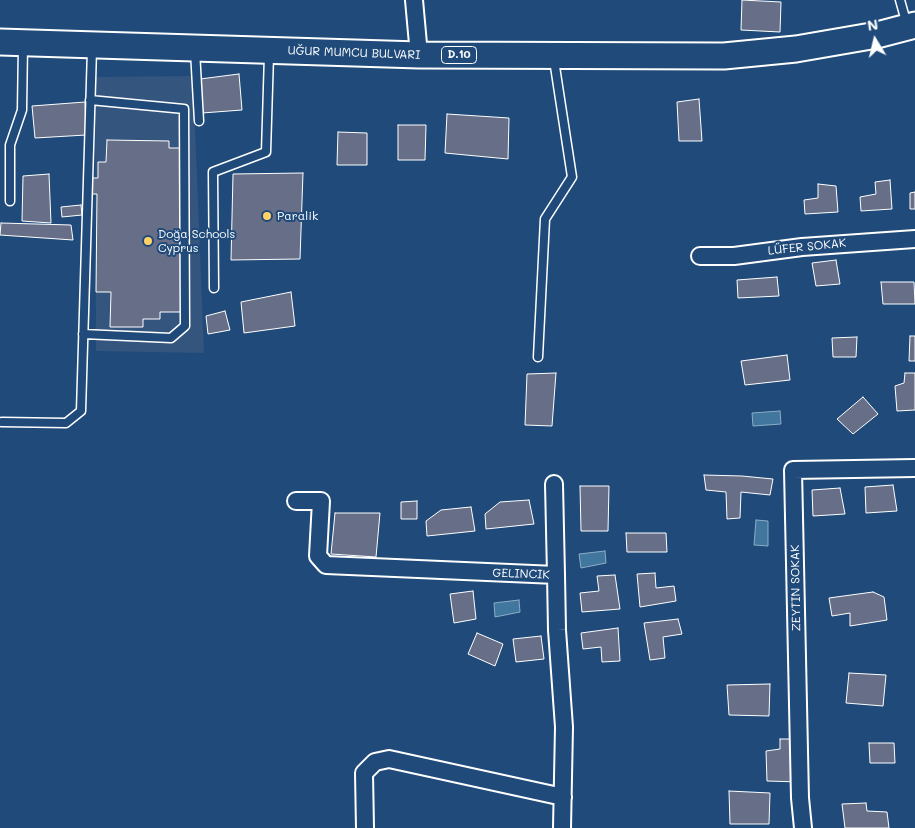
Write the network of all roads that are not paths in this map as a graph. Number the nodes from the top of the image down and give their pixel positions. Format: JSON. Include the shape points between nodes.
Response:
{"nodes":[{"id":1,"x":414,"y":0,"type":"edge"},
{"id":2,"x":900,"y":0,"type":"edge"},
{"id":3,"x":911,"y":26,"type":"edge"},
{"id":4,"x":12,"y":43,"type":"edge"},
{"id":5,"x":92,"y":46,"type":"junction"},
{"id":6,"x":195,"y":48,"type":"junction"},
{"id":7,"x":270,"y":50,"type":"junction"},
{"id":8,"x":419,"y":55,"type":"junction"},
{"id":9,"x":554,"y":55,"type":"junction"},
{"id":10,"x":90,"y":100,"type":"junction"},
{"id":11,"x":199,"y":121,"type":"dead end"},
{"id":12,"x":10,"y":201,"type":"dead end"},
{"id":13,"x":915,"y":239,"type":"edge"},
{"id":14,"x":700,"y":256,"type":"dead end"},
{"id":15,"x":214,"y":288,"type":"dead end"},
{"id":16,"x":83,"y":334,"type":"junction"},
{"id":17,"x":538,"y":357,"type":"dead end"},
{"id":18,"x":2,"y":422,"type":"dead end"},
{"id":19,"x":915,"y":468,"type":"edge"},
{"id":20,"x":554,"y":484,"type":"dead end"},
{"id":21,"x":296,"y":501,"type":"dead end"},
{"id":22,"x":556,"y":575,"type":"junction"},
{"id":23,"x":563,"y":797,"type":"junction"},
{"id":24,"x":365,"y":828,"type":"edge"},
{"id":25,"x":562,"y":828,"type":"edge"},
{"id":26,"x":803,"y":828,"type":"edge"}],
"edges":[{"from":1,"to":8,"type":"street"},
{"from":2,"to":3,"type":"lane"},
{"from":3,"to":9,"type":"main road","number":"D.10","via":[[796,49],[724,56]]},
{"from":4,"to":5,"type":"main road","number":"D.10"},
{"from":4,"to":12,"type":"lane","via":[[22,110],[10,145]]},
{"from":5,"to":6,"type":"main road","number":"D.10"},
{"from":5,"to":10,"type":"lane"},
{"from":6,"to":7,"type":"main road","number":"D.10"},
{"from":6,"to":11,"type":"lane"},
{"from":7,"to":8,"type":"main road","number":"D.10"},
{"from":7,"to":15,"type":"lane","via":[[266,152],[213,172]]},
{"from":8,"to":9,"type":"main road","number":"D.10"},
{"from":9,"to":17,"type":"lane","via":[[572,177],[545,219]]},
{"from":10,"to":16,"type":"lane"},
{"from":10,"to":16,"type":"lane","via":[[184,109],[185,326],[172,338]]},
{"from":13,"to":14,"type":"street","name":"LŰFER SOKAK","via":[[802,247],[734,256]]},
{"from":16,"to":18,"type":"lane","via":[[81,411],[66,423]]},
{"from":19,"to":26,"type":"street","name":"ZEYTIN SOKAK","via":[[793,470]]},
{"from":20,"to":22,"type":"street"},
{"from":21,"to":22,"type":"street","name":"GELINCIK","via":[[321,501],[318,556],[326,565]]},
{"from":22,"to":23,"type":"street","name":"GELINCIK","via":[[564,726]]},
{"from":23,"to":24,"type":"street","via":[[389,759],[375,762],[364,773]]},
{"from":23,"to":25,"type":"street","name":"GELINCIK"}]}
